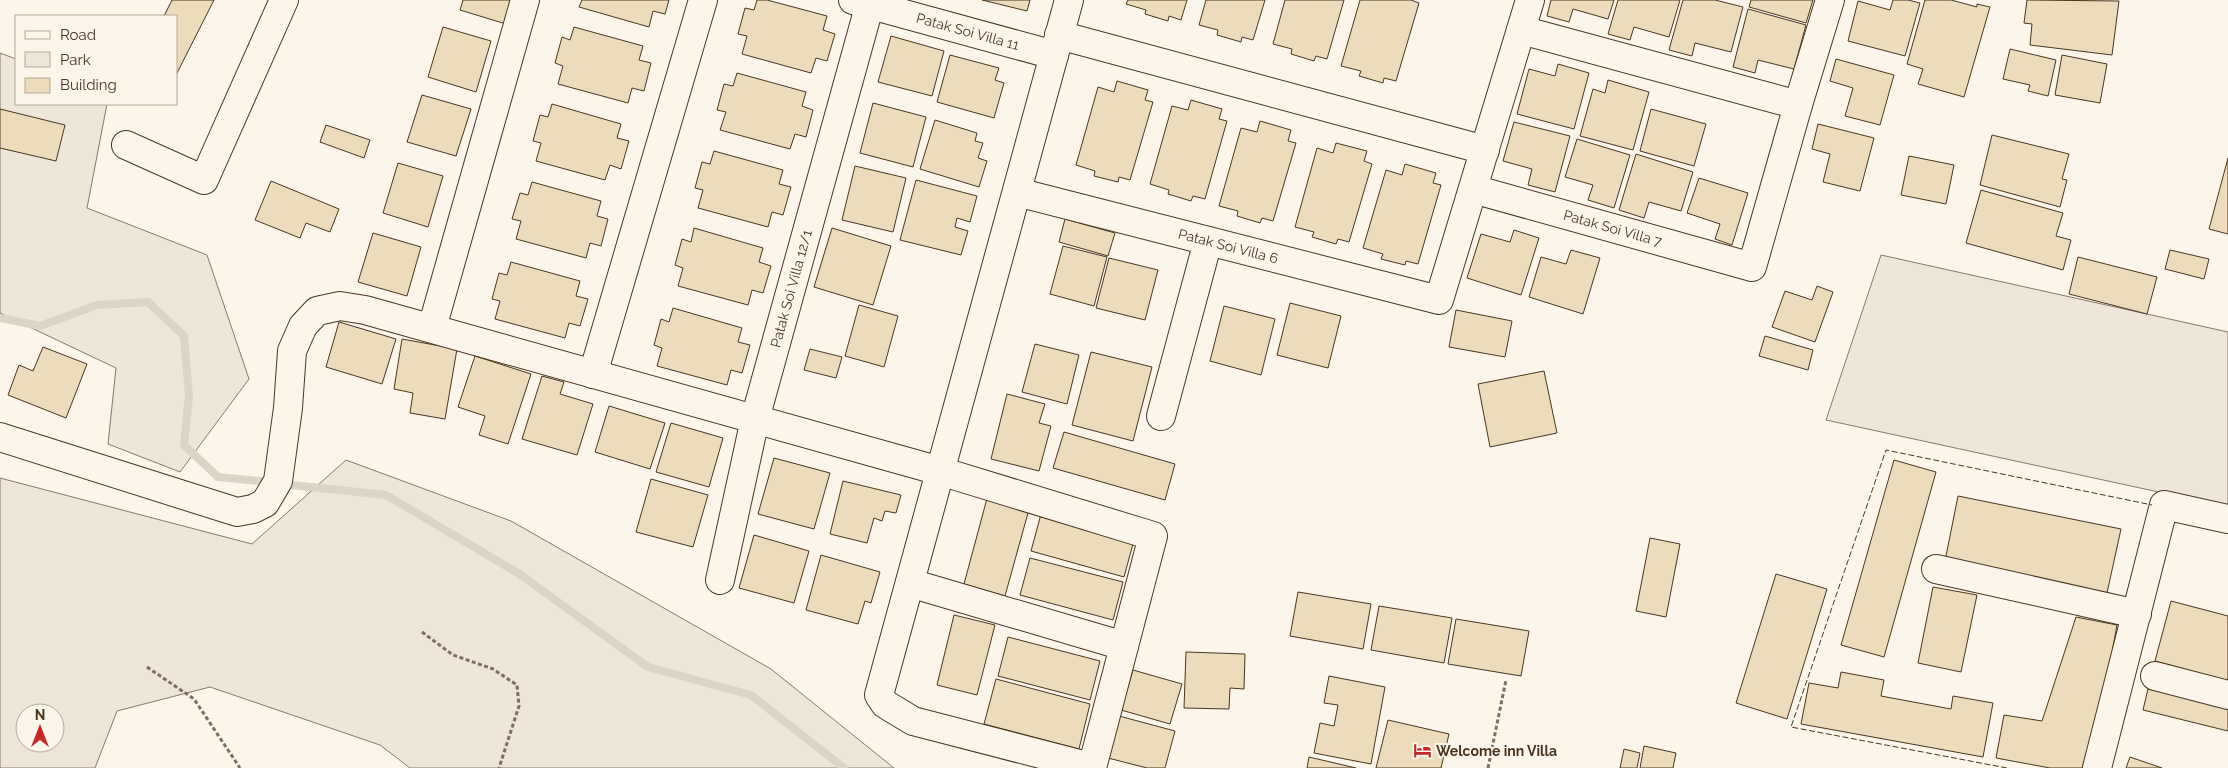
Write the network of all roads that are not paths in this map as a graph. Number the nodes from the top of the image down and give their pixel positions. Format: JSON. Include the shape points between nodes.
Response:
{"nodes":[{"id":1,"x":284,"y":0,"type":"edge"},
{"id":2,"x":525,"y":0,"type":"edge"},
{"id":3,"x":703,"y":0,"type":"edge"},
{"id":4,"x":1069,"y":0,"type":"edge"},
{"id":5,"x":1530,"y":0,"type":"edge"},
{"id":6,"x":1830,"y":0,"type":"edge"},
{"id":7,"x":865,"y":2,"type":"edge"},
{"id":8,"x":1521,"y":30,"type":"junction"},
{"id":9,"x":1057,"y":45,"type":"junction"},
{"id":10,"x":1798,"y":105,"type":"junction"},
{"id":11,"x":126,"y":145,"type":"dead end"},
{"id":12,"x":1485,"y":150,"type":"junction"},
{"id":13,"x":1473,"y":189,"type":"junction"},
{"id":14,"x":1017,"y":192,"type":"junction"},
{"id":15,"x":1208,"y":241,"type":"junction"},
{"id":16,"x":432,"y":328,"type":"junction"},
{"id":17,"x":593,"y":374,"type":"junction"},
{"id":18,"x":1161,"y":416,"type":"dead end"},
{"id":19,"x":755,"y":419,"type":"junction"},
{"id":20,"x":0,"y":438,"type":"edge"},
{"id":21,"x":940,"y":471,"type":"junction"},
{"id":22,"x":2228,"y":519,"type":"edge"},
{"id":23,"x":1936,"y":570,"type":"dead end"},
{"id":24,"x":720,"y":580,"type":"dead end"},
{"id":25,"x":910,"y":583,"type":"junction"},
{"id":26,"x":2137,"y":614,"type":"junction"},
{"id":27,"x":1124,"y":646,"type":"junction"},
{"id":28,"x":2155,"y":676,"type":"dead end"},
{"id":29,"x":2228,"y":695,"type":"edge"},
{"id":30,"x":1092,"y":768,"type":"edge"},
{"id":31,"x":2098,"y":768,"type":"edge"}],
"edges":[{"from":1,"to":11,"type":"street","via":[[204,180]]},
{"from":2,"to":16,"type":"street"},
{"from":3,"to":17,"type":"street"},
{"from":4,"to":9,"type":"street"},
{"from":5,"to":8,"type":"street"},
{"from":6,"to":10,"type":"street"},
{"from":7,"to":9,"type":"street","name":"Patak Soi Villa 11"},
{"from":7,"to":19,"type":"street","name":"Patak Soi Villa 12/1"},
{"from":8,"to":10,"type":"street"},
{"from":8,"to":12,"type":"street"},
{"from":9,"to":12,"type":"street","name":"Patak Soi Villa 11"},
{"from":9,"to":14,"type":"street"},
{"from":10,"to":13,"type":"street","name":"Patak Soi Villa 7","via":[[1752,267]]},
{"from":12,"to":13,"type":"street"},
{"from":13,"to":15,"type":"street","name":"Patak Soi Villa 6","via":[[1439,300]]},
{"from":14,"to":15,"type":"street","name":"Patak Soi Villa 6"},
{"from":14,"to":21,"type":"street"},
{"from":15,"to":18,"type":"street"},
{"from":16,"to":17,"type":"street"},
{"from":16,"to":20,"type":"street","via":[[340,306],[317,311],[303,326],[292,351],[288,408],[275,487],[265,503],[253,509],[237,512]]},
{"from":17,"to":19,"type":"street"},
{"from":19,"to":21,"type":"street"},
{"from":19,"to":24,"type":"street","name":"Patak Soi Villa 12/1"},
{"from":21,"to":25,"type":"street"},
{"from":21,"to":27,"type":"street","via":[[1153,536]]},
{"from":22,"to":26,"type":"street","via":[[2164,505]]},
{"from":23,"to":26,"type":"street"},
{"from":25,"to":27,"type":"street"},
{"from":25,"to":30,"type":"street","via":[[879,695],[885,704],[913,721]]},
{"from":26,"to":31,"type":"street"},
{"from":27,"to":30,"type":"street"},
{"from":28,"to":29,"type":"street"}]}
